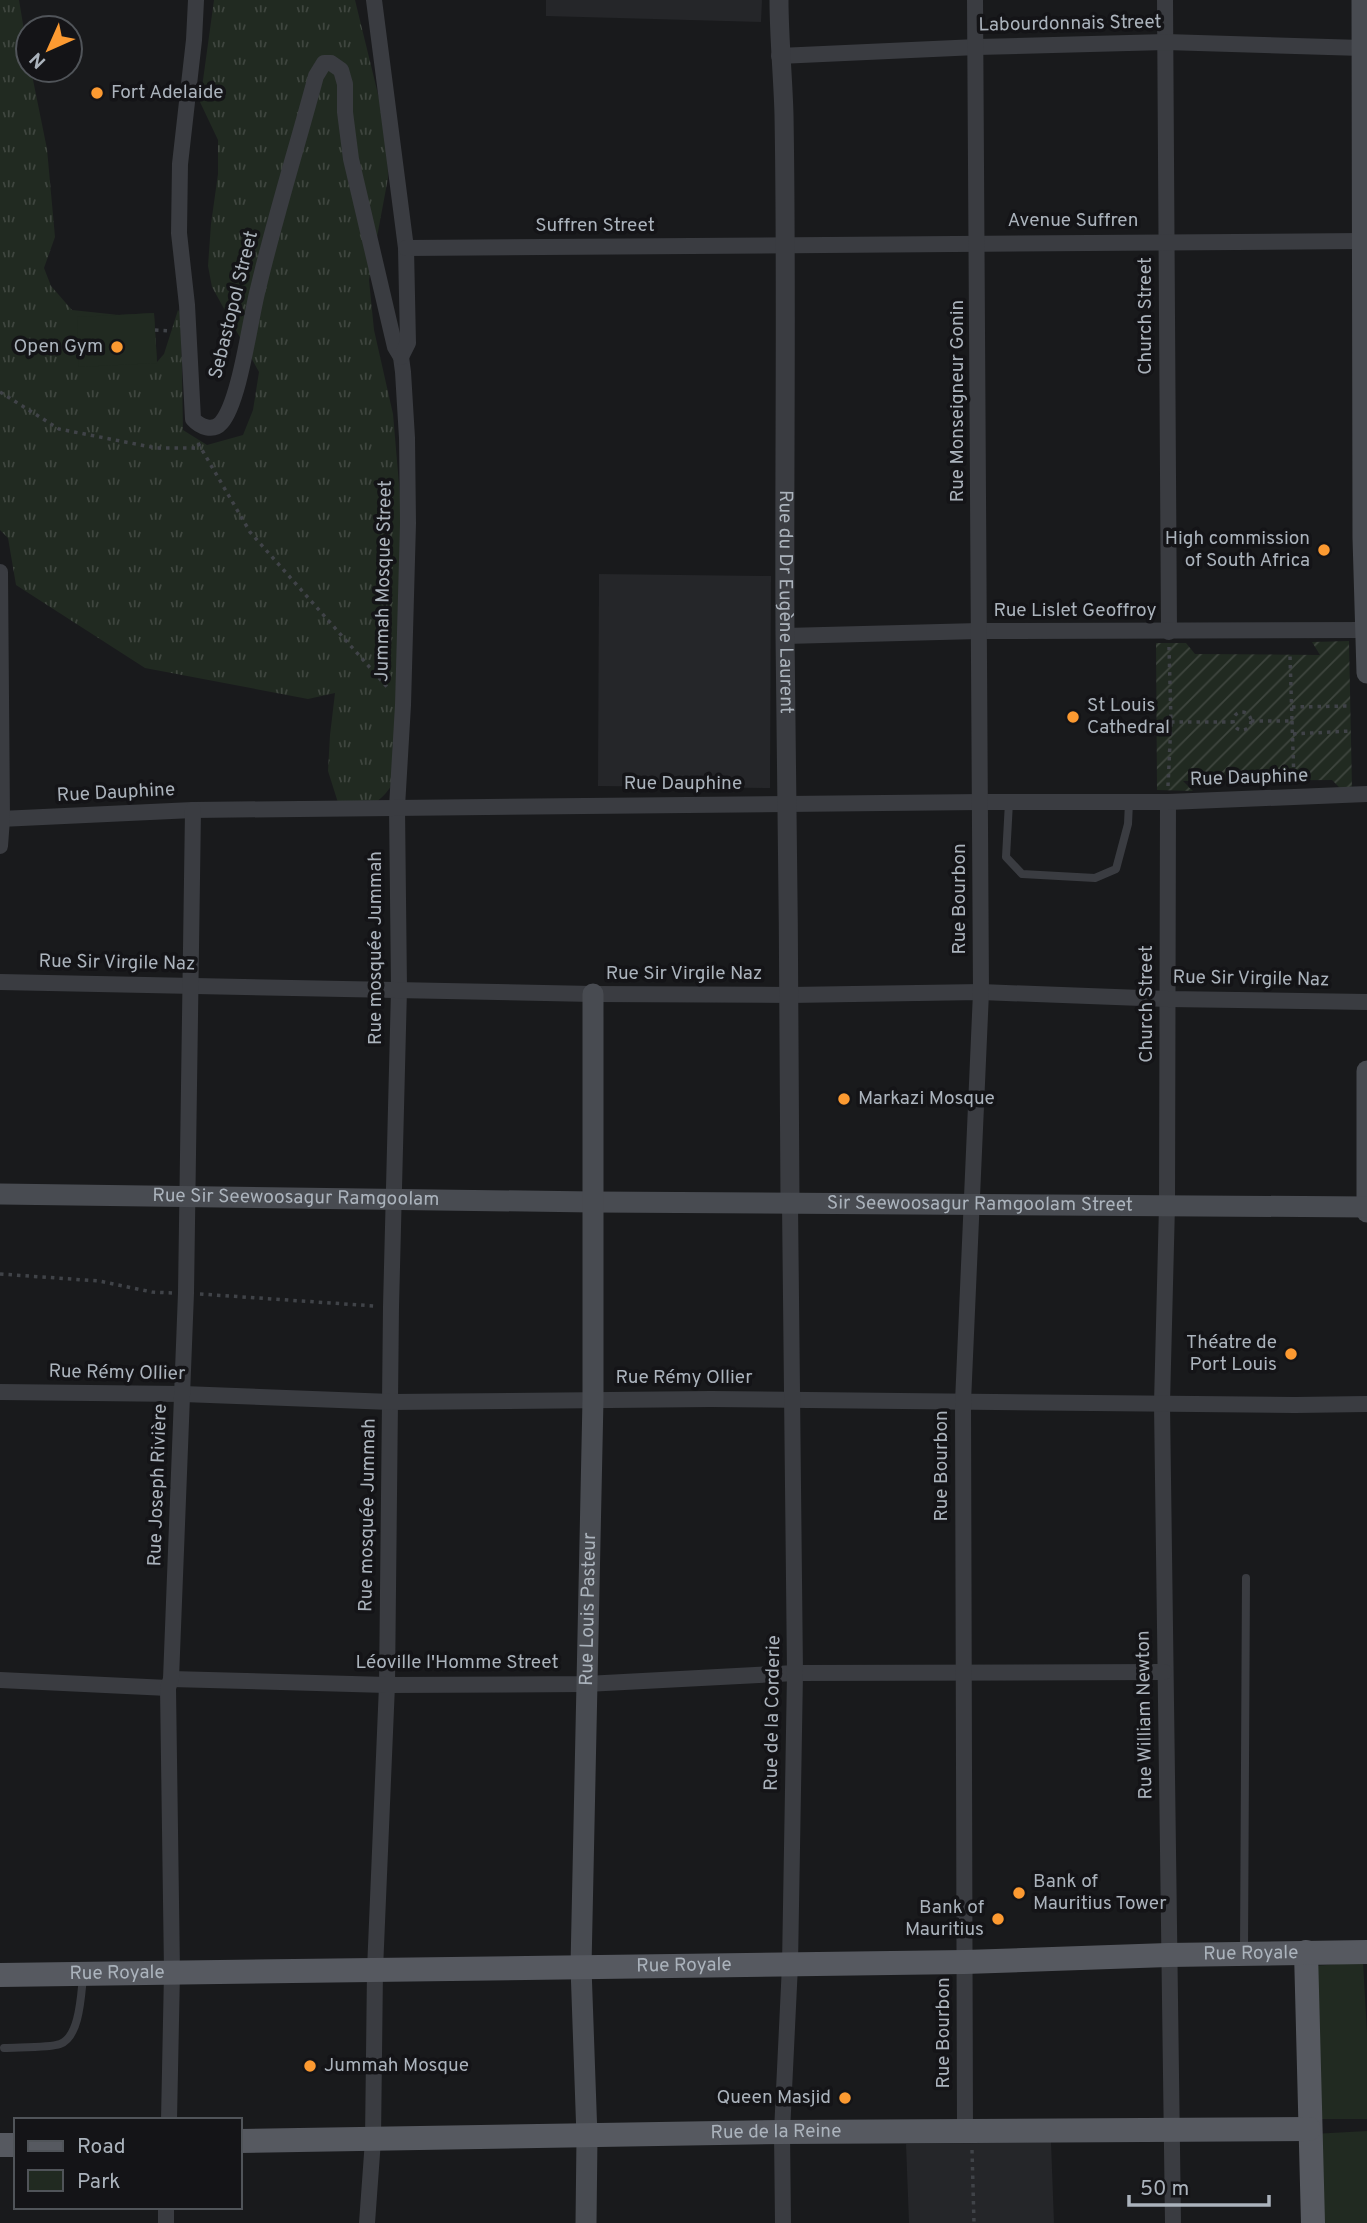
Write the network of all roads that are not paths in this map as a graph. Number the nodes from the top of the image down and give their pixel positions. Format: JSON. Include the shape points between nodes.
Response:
{"nodes":[{"id":1,"x":196,"y":0,"type":"edge"},
{"id":2,"x":374,"y":0,"type":"edge"},
{"id":3,"x":779,"y":0,"type":"edge"},
{"id":4,"x":975,"y":0,"type":"edge"},
{"id":5,"x":1166,"y":0,"type":"edge"},
{"id":6,"x":1362,"y":0,"type":"edge"},
{"id":7,"x":1166,"y":42,"type":"junction"},
{"id":8,"x":977,"y":47,"type":"junction"},
{"id":9,"x":1364,"y":48,"type":"edge"},
{"id":10,"x":779,"y":56,"type":"junction"},
{"id":11,"x":1362,"y":241,"type":"junction"},
{"id":12,"x":978,"y":242,"type":"junction"},
{"id":13,"x":1167,"y":243,"type":"junction"},
{"id":14,"x":785,"y":246,"type":"junction"},
{"id":15,"x":406,"y":248,"type":"junction"},
{"id":16,"x":401,"y":356,"type":"junction"},
{"id":17,"x":0,"y":572,"type":"edge"},
{"id":18,"x":1366,"y":620,"type":"edge"},
{"id":19,"x":979,"y":631,"type":"junction"},
{"id":20,"x":1169,"y":632,"type":"junction"},
{"id":21,"x":785,"y":636,"type":"junction"},
{"id":22,"x":1367,"y":673,"type":"edge"},
{"id":23,"x":1367,"y":794,"type":"edge"},
{"id":24,"x":981,"y":802,"type":"junction"},
{"id":25,"x":1009,"y":802,"type":"junction"},
{"id":26,"x":1129,"y":802,"type":"junction"},
{"id":27,"x":1168,"y":802,"type":"junction"},
{"id":28,"x":788,"y":804,"type":"junction"},
{"id":29,"x":397,"y":807,"type":"junction"},
{"id":30,"x":193,"y":810,"type":"junction"},
{"id":31,"x":1,"y":819,"type":"edge"},
{"id":32,"x":0,"y":846,"type":"edge"},
{"id":33,"x":0,"y":982,"type":"edge"},
{"id":34,"x":191,"y":986,"type":"junction"},
{"id":35,"x":399,"y":989,"type":"junction"},
{"id":36,"x":981,"y":992,"type":"junction"},
{"id":37,"x":593,"y":994,"type":"junction"},
{"id":38,"x":790,"y":995,"type":"junction"},
{"id":39,"x":1168,"y":999,"type":"junction"},
{"id":40,"x":1367,"y":1002,"type":"edge"},
{"id":41,"x":1367,"y":1071,"type":"edge"},
{"id":42,"x":1366,"y":1103,"type":"edge"},
{"id":43,"x":0,"y":1194,"type":"edge"},
{"id":44,"x":187,"y":1196,"type":"junction"},
{"id":45,"x":393,"y":1198,"type":"junction"},
{"id":46,"x":593,"y":1202,"type":"junction"},
{"id":47,"x":971,"y":1203,"type":"junction"},
{"id":48,"x":790,"y":1204,"type":"junction"},
{"id":49,"x":1167,"y":1205,"type":"junction"},
{"id":50,"x":1367,"y":1209,"type":"edge"},
{"id":51,"x":0,"y":1392,"type":"edge"},
{"id":52,"x":183,"y":1394,"type":"junction"},
{"id":53,"x":593,"y":1399,"type":"junction"},
{"id":54,"x":791,"y":1400,"type":"junction"},
{"id":55,"x":391,"y":1402,"type":"junction"},
{"id":56,"x":963,"y":1402,"type":"junction"},
{"id":57,"x":1162,"y":1404,"type":"junction"},
{"id":58,"x":1367,"y":1404,"type":"edge"},
{"id":59,"x":1246,"y":1578,"type":"dead end"},
{"id":60,"x":964,"y":1672,"type":"junction"},
{"id":61,"x":1164,"y":1672,"type":"junction"},
{"id":62,"x":795,"y":1673,"type":"junction"},
{"id":63,"x":0,"y":1680,"type":"edge"},
{"id":64,"x":169,"y":1684,"type":"junction"},
{"id":65,"x":586,"y":1684,"type":"junction"},
{"id":66,"x":387,"y":1685,"type":"junction"},
{"id":67,"x":1306,"y":1952,"type":"junction"},
{"id":68,"x":1367,"y":1952,"type":"edge"},
{"id":69,"x":1244,"y":1953,"type":"junction"},
{"id":70,"x":1168,"y":1955,"type":"junction"},
{"id":71,"x":965,"y":1962,"type":"junction"},
{"id":72,"x":790,"y":1965,"type":"junction"},
{"id":73,"x":581,"y":1967,"type":"junction"},
{"id":74,"x":375,"y":1970,"type":"junction"},
{"id":75,"x":172,"y":1972,"type":"junction"},
{"id":76,"x":83,"y":1974,"type":"junction"},
{"id":77,"x":0,"y":1975,"type":"edge"},
{"id":78,"x":4,"y":2048,"type":"dead end"},
{"id":79,"x":169,"y":2118,"type":"edge"},
{"id":80,"x":1310,"y":2129,"type":"junction"},
{"id":81,"x":968,"y":2131,"type":"junction"},
{"id":82,"x":1171,"y":2131,"type":"junction"},
{"id":83,"x":782,"y":2132,"type":"junction"},
{"id":84,"x":587,"y":2137,"type":"junction"},
{"id":85,"x":373,"y":2140,"type":"junction"},
{"id":86,"x":242,"y":2141,"type":"edge"},
{"id":87,"x":367,"y":2223,"type":"edge"},
{"id":88,"x":586,"y":2223,"type":"edge"},
{"id":89,"x":783,"y":2223,"type":"edge"},
{"id":90,"x":1173,"y":2223,"type":"edge"},
{"id":91,"x":1313,"y":2223,"type":"edge"}],
"edges":[{"from":1,"to":16,"type":"street","name":"Sebastopol Street","via":[[180,164],[179,233],[193,419],[206,428],[216,427],[236,389],[258,288],[316,76],[324,63],[331,62],[341,70],[345,85],[351,159],[395,347]]},
{"from":2,"to":15,"type":"street"},
{"from":3,"to":10,"type":"street","name":"Rue du Dr Eugène Laurent"},
{"from":4,"to":8,"type":"street","name":"Rue Monseigneur Gonin"},
{"from":5,"to":7,"type":"street","name":"Church Street"},
{"from":6,"to":9,"type":"main road"},
{"from":7,"to":8,"type":"street","name":"Labourdonnais Street"},
{"from":7,"to":9,"type":"street","name":"Labourdonnais Street"},
{"from":7,"to":13,"type":"street","name":"Church Street"},
{"from":8,"to":10,"type":"street","name":"Labourdonnais Street"},
{"from":8,"to":12,"type":"street","name":"Rue Monseigneur Gonin"},
{"from":9,"to":11,"type":"main road"},
{"from":10,"to":14,"type":"street","name":"Rue du Dr Eugène Laurent"},
{"from":11,"to":13,"type":"street","name":"Avenue Suffren"},
{"from":11,"to":18,"type":"main road"},
{"from":12,"to":13,"type":"street","name":"Avenue Suffren"},
{"from":12,"to":14,"type":"street","name":"Avenue Suffren"},
{"from":12,"to":19,"type":"street","name":"Rue Monseigneur Gonin"},
{"from":13,"to":20,"type":"street","name":"Church Street"},
{"from":14,"to":15,"type":"street","name":"Suffren Street"},
{"from":14,"to":21,"type":"street","name":"Rue du Dr Eugène Laurent"},
{"from":15,"to":16,"type":"street","via":[[408,343]]},
{"from":16,"to":29,"type":"street","name":"Jummah Mosque Street","via":[[407,450]]},
{"from":17,"to":31,"type":"street"},
{"from":18,"to":20,"type":"street","name":"Rue Lislet Geoffroy"},
{"from":18,"to":22,"type":"main road"},
{"from":19,"to":20,"type":"street","name":"Rue Lislet Geoffroy"},
{"from":19,"to":21,"type":"street","name":"Rue Lislet Geoffroy"},
{"from":19,"to":24,"type":"street","name":"Rue Monseigneur Gonin"},
{"from":21,"to":28,"type":"street","name":"Rue du Dr Eugène Laurent"},
{"from":23,"to":27,"type":"street","name":"Rue Dauphine"},
{"from":24,"to":25,"type":"street","name":"Rue Dauphine"},
{"from":24,"to":28,"type":"street","name":"Rue Dauphine"},
{"from":24,"to":36,"type":"street","name":"Rue Bourbon"},
{"from":25,"to":26,"type":"street","name":"Rue Dauphine"},
{"from":25,"to":26,"type":"lane","via":[[1006,857],[1022,874],[1095,878],[1116,869]]},
{"from":26,"to":27,"type":"street","name":"Rue Dauphine"},
{"from":27,"to":39,"type":"street","name":"Church Street"},
{"from":28,"to":29,"type":"street","name":"Rue Dauphine"},
{"from":28,"to":38,"type":"street","name":"Rue du Dr Eugène Laurent"},
{"from":29,"to":30,"type":"street","name":"Rue Dauphine"},
{"from":29,"to":35,"type":"street","name":"Rue mosquée Jummah"},
{"from":30,"to":31,"type":"street","name":"Rue Dauphine"},
{"from":30,"to":34,"type":"street","name":"Rue Joseph Rivière"},
{"from":31,"to":32,"type":"street"},
{"from":33,"to":34,"type":"street","name":"Rue Sir Virgile Naz"},
{"from":34,"to":35,"type":"street","name":"Rue Sir Virgile Naz"},
{"from":34,"to":44,"type":"street","name":"Rue Joseph Rivière"},
{"from":35,"to":37,"type":"street","name":"Rue Sir Virgile Naz"},
{"from":35,"to":45,"type":"street","name":"Rue mosquée Jummah"},
{"from":36,"to":38,"type":"street","name":"Rue Sir Virgile Naz"},
{"from":36,"to":39,"type":"street","name":"Rue Sir Virgile Naz"},
{"from":36,"to":47,"type":"street","name":"Rue Bourbon"},
{"from":37,"to":38,"type":"street","name":"Rue Sir Virgile Naz"},
{"from":37,"to":46,"type":"main road","name":"Rue Louis Pasteur"},
{"from":38,"to":48,"type":"street","name":"Rue du Dr Eugène Laurent"},
{"from":39,"to":40,"type":"street","name":"Rue Sir Virgile Naz"},
{"from":39,"to":49,"type":"street","name":"Church Street"},
{"from":41,"to":42,"type":"main road"},
{"from":42,"to":50,"type":"main road"},
{"from":43,"to":44,"type":"main road","name":"Rue Sir Seewoosagur Ramgoolam"},
{"from":44,"to":45,"type":"main road","name":"Rue Sir Seewoosagur Ramgoolam"},
{"from":44,"to":52,"type":"street","name":"Rue Joseph Rivière"},
{"from":45,"to":46,"type":"main road","name":"Rue Sir Seewoosagur Ramgoolam"},
{"from":45,"to":55,"type":"street","name":"Rue mosquée Jummah"},
{"from":46,"to":48,"type":"main road","name":"Sir Seewoosagur Ramgoolam Street"},
{"from":46,"to":53,"type":"main road","name":"Rue Louis Pasteur"},
{"from":47,"to":48,"type":"main road","name":"Sir Seewoosagur Ramgoolam Street"},
{"from":47,"to":49,"type":"main road","name":"Sir Seewoosagur Ramgoolam Street"},
{"from":47,"to":56,"type":"street","name":"Rue Bourbon"},
{"from":48,"to":54,"type":"street","name":"Rue de la Corderie"},
{"from":49,"to":50,"type":"main road","name":"Sir Seewoosagur Ramgoolam Street"},
{"from":49,"to":57,"type":"street","name":"Rue William Newton"},
{"from":51,"to":52,"type":"street","name":"Rue Rémy Ollier"},
{"from":52,"to":55,"type":"street","name":"Rue Rémy Ollier"},
{"from":52,"to":64,"type":"street","name":"Rue Joseph Rivière"},
{"from":53,"to":54,"type":"street","name":"Rue Rémy Ollier"},
{"from":53,"to":55,"type":"street","name":"Rue Rémy Ollier"},
{"from":53,"to":65,"type":"main road","name":"Rue Louis Pasteur"},
{"from":54,"to":56,"type":"street","name":"Rue Rémy Ollier"},
{"from":54,"to":62,"type":"street","name":"Rue de la Corderie"},
{"from":55,"to":66,"type":"street","name":"Rue mosquée Jummah"},
{"from":56,"to":57,"type":"street","name":"Rue Rémy Ollier"},
{"from":56,"to":60,"type":"street","name":"Rue Bourbon"},
{"from":57,"to":58,"type":"street","name":"Rue Rémy Ollier"},
{"from":57,"to":61,"type":"street","name":"Rue William Newton"},
{"from":59,"to":69,"type":"lane"},
{"from":60,"to":61,"type":"street","name":"Léoville l'Homme Street"},
{"from":60,"to":62,"type":"street","name":"Léoville l'Homme Street"},
{"from":60,"to":71,"type":"street","name":"Rue Bourbon"},
{"from":61,"to":70,"type":"street","name":"Rue William Newton"},
{"from":62,"to":65,"type":"street","name":"Léoville l'Homme Street"},
{"from":62,"to":72,"type":"street","name":"Rue de la Corderie"},
{"from":63,"to":64,"type":"street","name":"Léoville l'Homme Street"},
{"from":64,"to":66,"type":"street","name":"Léoville l'Homme Street"},
{"from":64,"to":75,"type":"street","name":"Rue Joseph Rivière"},
{"from":65,"to":66,"type":"street","name":"Léoville l'Homme Street"},
{"from":65,"to":73,"type":"main road","name":"Rue Louis Pasteur"},
{"from":66,"to":74,"type":"street","name":"Rue mosquée Jummah"},
{"from":67,"to":68,"type":"main road","name":"Rue Royale"},
{"from":67,"to":69,"type":"main road","name":"Rue Royale"},
{"from":67,"to":80,"type":"main road"},
{"from":69,"to":70,"type":"main road","name":"Rue Royale"},
{"from":70,"to":71,"type":"main road","name":"Rue Royale"},
{"from":70,"to":82,"type":"street","name":"Rue William Newton"},
{"from":71,"to":72,"type":"main road","name":"Rue Royale"},
{"from":71,"to":81,"type":"street","name":"Rue Bourbon"},
{"from":72,"to":73,"type":"main road","name":"Rue Royale"},
{"from":72,"to":83,"type":"street","name":"Rue de la Corderie"},
{"from":73,"to":74,"type":"main road","name":"Rue Royale"},
{"from":73,"to":84,"type":"main road","name":"Rue Louis Pasteur"},
{"from":74,"to":75,"type":"main road","name":"Rue Royale"},
{"from":74,"to":85,"type":"street","name":"Rue mosquée Jummah"},
{"from":75,"to":76,"type":"main road","name":"Rue Royale"},
{"from":75,"to":79,"type":"street","name":"Rue Joseph Rivière"},
{"from":76,"to":77,"type":"main road","name":"Rue Royale"},
{"from":76,"to":78,"type":"lane","via":[[78,2018],[70,2036],[61,2044]]},
{"from":80,"to":82,"type":"main road","name":"Rue de la Reine"},
{"from":80,"to":91,"type":"main road"},
{"from":81,"to":82,"type":"main road","name":"Rue de la Reine"},
{"from":81,"to":83,"type":"main road","name":"Rue de la Reine"},
{"from":82,"to":90,"type":"street","name":"Rue William Newton"},
{"from":83,"to":84,"type":"main road","name":"Rue de la Reine"},
{"from":83,"to":89,"type":"street","name":"Rue de la Corderie"},
{"from":84,"to":85,"type":"main road","name":"Rue de la Reine"},
{"from":84,"to":88,"type":"main road","name":"Rue Louis Pasteur"},
{"from":85,"to":86,"type":"main road","name":"Rue de la Reine"},
{"from":85,"to":87,"type":"street","name":"Rue mosquée Jummah"}]}
